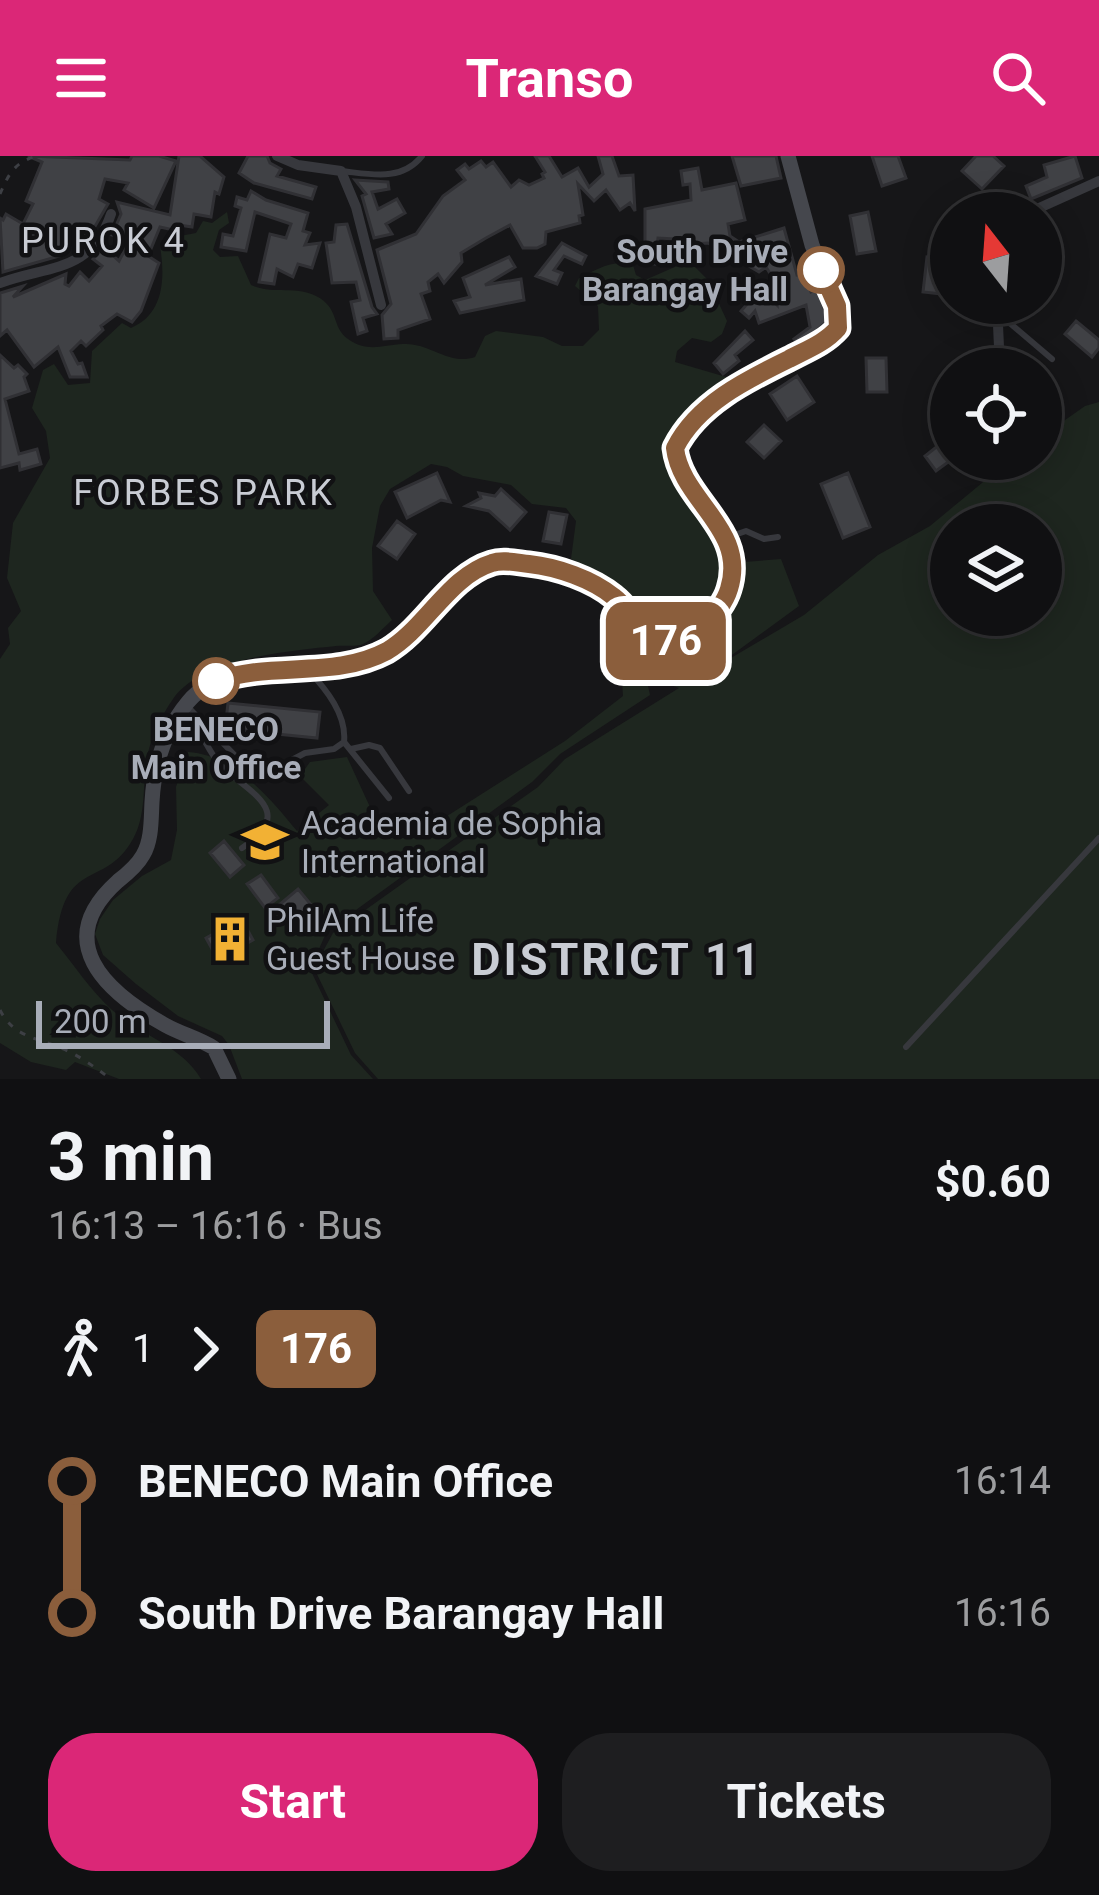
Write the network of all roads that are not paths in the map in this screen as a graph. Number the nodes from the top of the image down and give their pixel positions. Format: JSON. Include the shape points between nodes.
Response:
{"nodes":[{"id":1,"x":277,"y":156,"type":"edge"},
{"id":2,"x":422,"y":156,"type":"edge"},
{"id":3,"x":788,"y":156,"type":"edge"},
{"id":4,"x":341,"y":171,"type":"junction"},
{"id":5,"x":1099,"y":182,"type":"edge"},
{"id":6,"x":1062,"y":198,"type":"edge"},
{"id":7,"x":110,"y":214,"type":"dead end"},
{"id":8,"x":0,"y":283,"type":"edge"},
{"id":9,"x":381,"y":305,"type":"dead end"},
{"id":10,"x":1014,"y":324,"type":"edge"},
{"id":11,"x":1040,"y":348,"type":"edge"},
{"id":12,"x":778,"y":537,"type":"dead end"},
{"id":13,"x":727,"y":538,"type":"junction"},
{"id":14,"x":307,"y":668,"type":"junction"},
{"id":15,"x":183,"y":708,"type":"junction"},
{"id":16,"x":344,"y":742,"type":"junction"},
{"id":17,"x":351,"y":749,"type":"junction"},
{"id":18,"x":409,"y":790,"type":"dead end"},
{"id":19,"x":388,"y":798,"type":"dead end"},
{"id":20,"x":1099,"y":838,"type":"edge"},
{"id":21,"x":242,"y":848,"type":"dead end"},
{"id":22,"x":907,"y":1046,"type":"dead end"},
{"id":23,"x":229,"y":1079,"type":"edge"}],
"edges":[{"from":1,"to":4,"type":"street"},
{"from":2,"to":4,"type":"lane","via":[[398,174]]},
{"from":3,"to":13,"type":"main road","via":[[841,318],[830,337],[745,381],[681,436],[676,457]]},
{"from":4,"to":9,"type":"street"},
{"from":5,"to":6,"type":"street"},
{"from":7,"to":8,"type":"street","via":[[76,261]]},
{"from":10,"to":11,"type":"lane"},
{"from":12,"to":13,"type":"lane","via":[[746,531]]},
{"from":13,"to":14,"type":"main road","via":[[732,574],[724,601],[695,632],[672,641],[647,633],[613,595],[587,582],[548,566],[501,562],[467,579],[391,649]]},
{"from":14,"to":15,"type":"main road","via":[[232,675]]},
{"from":14,"to":16,"type":"lane","via":[[338,711]]},
{"from":15,"to":16,"type":"lane","via":[[258,775]]},
{"from":15,"to":21,"type":"lane","via":[[221,766],[265,803],[268,817]]},
{"from":15,"to":23,"type":"main road","via":[[157,758],[144,855],[94,904],[85,938],[111,984],[164,1025],[214,1048]]},
{"from":16,"to":17,"type":"lane"},
{"from":17,"to":18,"type":"lane","via":[[380,748]]},
{"from":17,"to":19,"type":"lane"},
{"from":20,"to":22,"type":"lane"}]}
